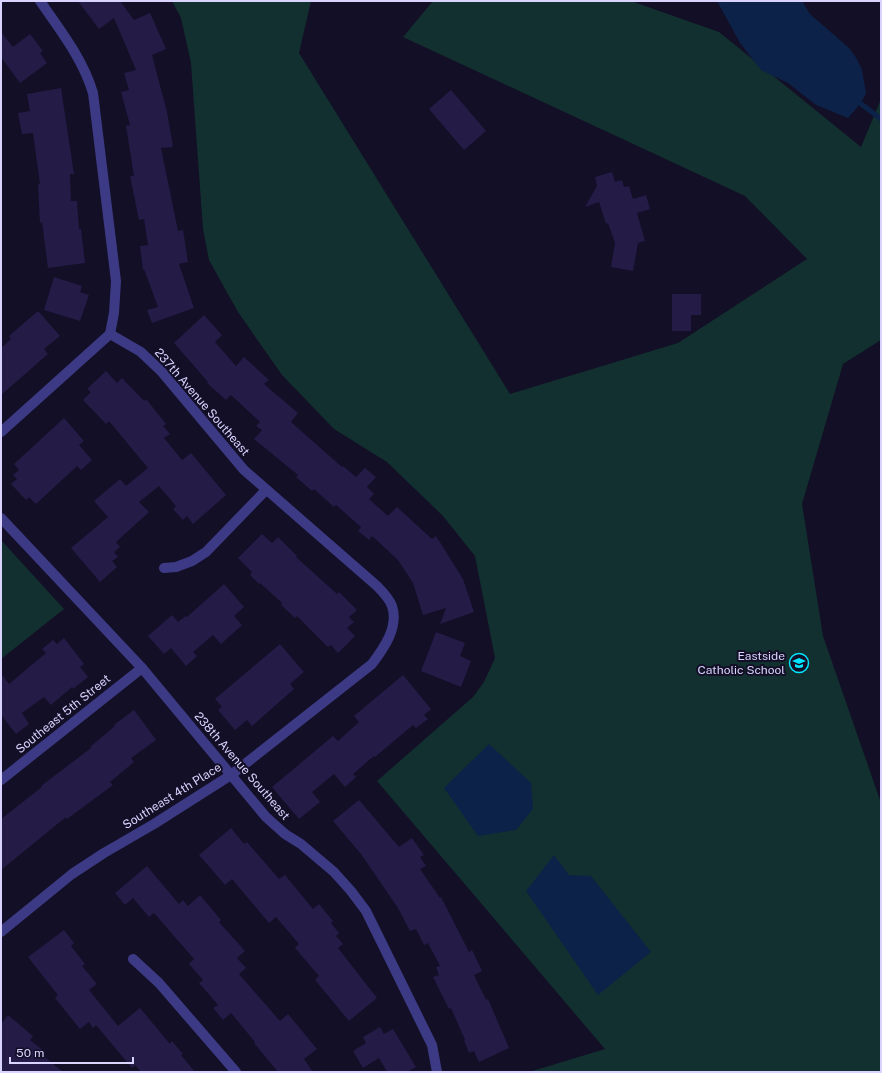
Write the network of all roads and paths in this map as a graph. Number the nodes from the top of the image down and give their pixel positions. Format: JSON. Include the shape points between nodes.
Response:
{"nodes":[{"id":1,"x":40,"y":1,"type":"edge"},
{"id":2,"x":110,"y":334,"type":"junction"},
{"id":3,"x":1,"y":432,"type":"edge"},
{"id":4,"x":266,"y":490,"type":"junction"},
{"id":5,"x":1,"y":518,"type":"edge"},
{"id":6,"x":164,"y":568,"type":"dead end"},
{"id":7,"x":393,"y":621,"type":"joint"},
{"id":8,"x":142,"y":668,"type":"junction"},
{"id":9,"x":231,"y":775,"type":"junction"},
{"id":10,"x":1,"y":780,"type":"edge"},
{"id":11,"x":1,"y":932,"type":"edge"},
{"id":12,"x":133,"y":959,"type":"dead end"},
{"id":13,"x":236,"y":1072,"type":"edge"},
{"id":14,"x":437,"y":1072,"type":"edge"}],
"edges":[{"from":1,"to":2,"type":"street","via":[[80,61],[93,93],[116,281]]},
{"from":2,"to":3,"type":"street"},
{"from":2,"to":4,"type":"street","name":"237th Avenue Southeast","via":[[141,352],[156,366],[244,470]]},
{"from":4,"to":6,"type":"street","via":[[206,552],[187,563]]},
{"from":4,"to":7,"type":"street","name":"237th Avenue Southeast","via":[[377,586],[392,607]]},
{"from":5,"to":8,"type":"street","name":"238th Avenue Southeast"},
{"from":7,"to":9,"type":"street","name":"Southeast 4th Place","via":[[390,635],[372,664]]},
{"from":8,"to":9,"type":"street","name":"238th Avenue Southeast"},
{"from":8,"to":10,"type":"street","name":"Southeast 5th Street"},
{"from":9,"to":11,"type":"street","name":"Southeast 4th Place","via":[[72,874]]},
{"from":9,"to":14,"type":"street","name":"238th Avenue Southeast","via":[[266,817],[334,872],[366,911],[432,1045]]},
{"from":12,"to":13,"type":"street","via":[[159,983]]}]}
